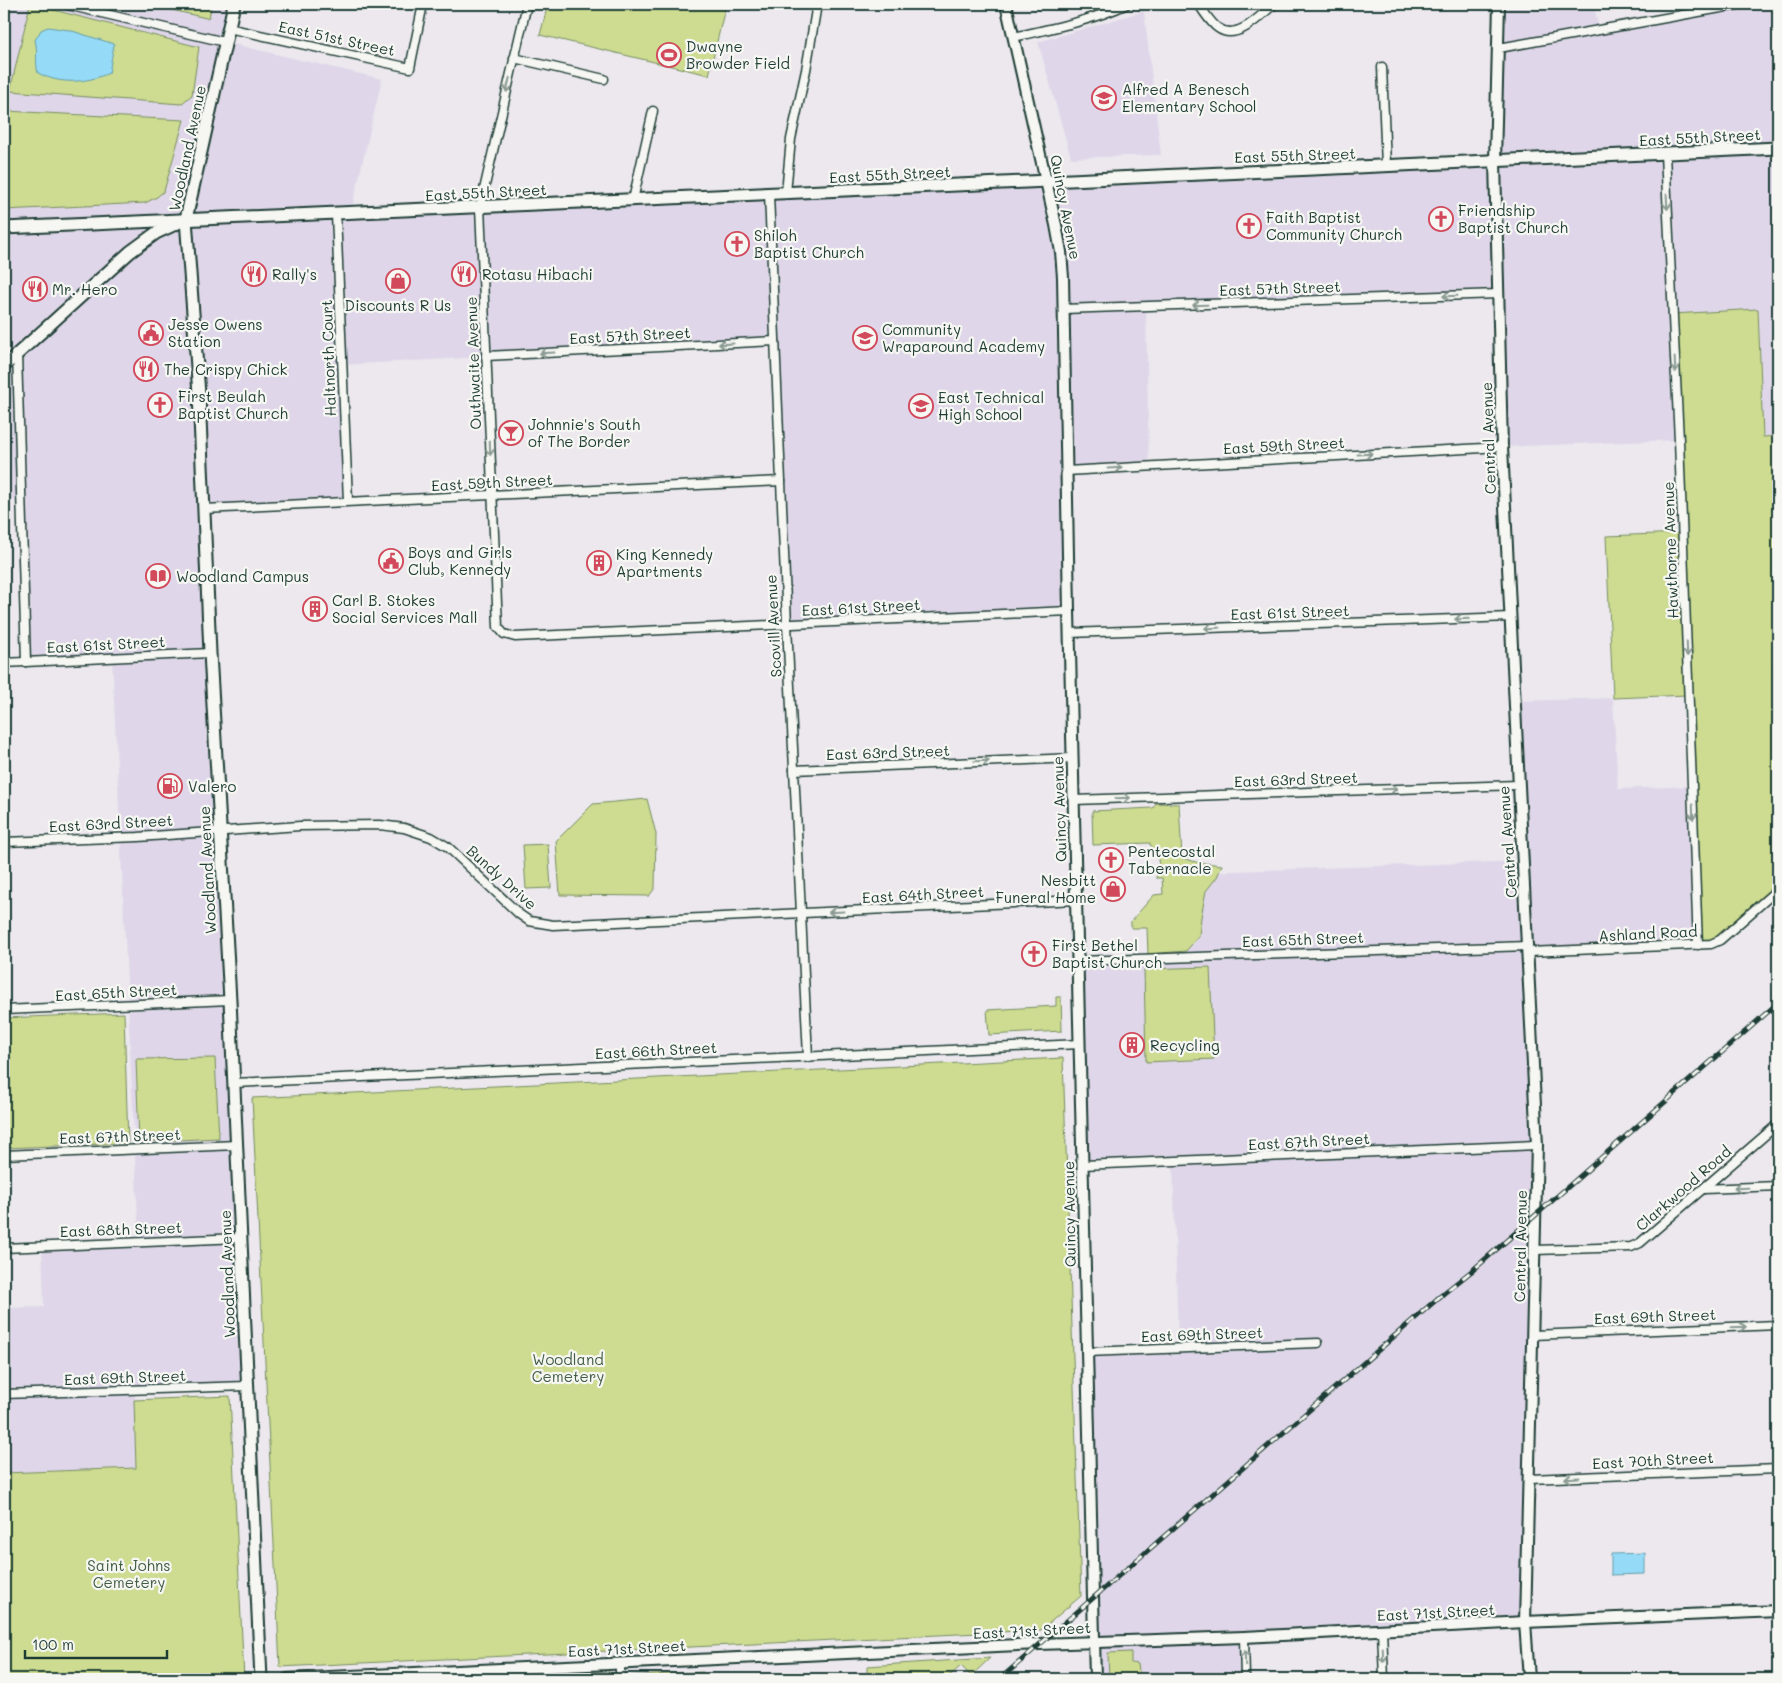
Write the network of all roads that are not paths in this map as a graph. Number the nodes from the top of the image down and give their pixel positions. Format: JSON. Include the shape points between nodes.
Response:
{"nodes":[{"id":1,"x":63,"y":4,"type":"edge"},
{"id":2,"x":234,"y":4,"type":"edge"},
{"id":3,"x":423,"y":4,"type":"edge"},
{"id":4,"x":527,"y":4,"type":"edge"},
{"id":5,"x":817,"y":4,"type":"edge"},
{"id":6,"x":1006,"y":4,"type":"edge"},
{"id":7,"x":1127,"y":4,"type":"edge"},
{"id":8,"x":1198,"y":4,"type":"edge"},
{"id":9,"x":1274,"y":4,"type":"edge"},
{"id":10,"x":1499,"y":4,"type":"edge"},
{"id":11,"x":1743,"y":4,"type":"edge"},
{"id":12,"x":228,"y":28,"type":"junction"},
{"id":13,"x":1014,"y":36,"type":"junction"},
{"id":14,"x":225,"y":42,"type":"junction"},
{"id":15,"x":1499,"y":48,"type":"junction"},
{"id":16,"x":514,"y":58,"type":"junction"},
{"id":17,"x":1382,"y":67,"type":"dead end"},
{"id":18,"x":604,"y":79,"type":"dead end"},
{"id":19,"x":653,"y":111,"type":"dead end"},
{"id":20,"x":1778,"y":148,"type":"edge"},
{"id":21,"x":1665,"y":154,"type":"junction"},
{"id":22,"x":1495,"y":161,"type":"junction"},
{"id":23,"x":1386,"y":166,"type":"junction"},
{"id":24,"x":1046,"y":182,"type":"junction"},
{"id":25,"x":786,"y":193,"type":"junction"},
{"id":26,"x":769,"y":194,"type":"junction"},
{"id":27,"x":633,"y":200,"type":"junction"},
{"id":28,"x":480,"y":207,"type":"junction"},
{"id":29,"x":336,"y":214,"type":"junction"},
{"id":30,"x":186,"y":219,"type":"junction"},
{"id":31,"x":4,"y":228,"type":"edge"},
{"id":32,"x":1499,"y":294,"type":"junction"},
{"id":33,"x":1063,"y":309,"type":"junction"},
{"id":34,"x":775,"y":341,"type":"junction"},
{"id":35,"x":17,"y":353,"type":"junction"},
{"id":36,"x":486,"y":356,"type":"junction"},
{"id":37,"x":4,"y":366,"type":"edge"},
{"id":38,"x":1502,"y":447,"type":"junction"},
{"id":39,"x":1066,"y":471,"type":"junction"},
{"id":40,"x":781,"y":481,"type":"junction"},
{"id":41,"x":491,"y":496,"type":"junction"},
{"id":42,"x":348,"y":501,"type":"junction"},
{"id":43,"x":204,"y":509,"type":"junction"},
{"id":44,"x":1069,"y":611,"type":"junction"},
{"id":45,"x":1511,"y":617,"type":"junction"},
{"id":46,"x":787,"y":624,"type":"junction"},
{"id":47,"x":1070,"y":633,"type":"junction"},
{"id":48,"x":504,"y":634,"type":"joint"},
{"id":49,"x":210,"y":653,"type":"junction"},
{"id":50,"x":26,"y":662,"type":"junction"},
{"id":51,"x":4,"y":663,"type":"edge"},
{"id":52,"x":1073,"y":758,"type":"junction"},
{"id":53,"x":794,"y":770,"type":"junction"},
{"id":54,"x":1518,"y":785,"type":"junction"},
{"id":55,"x":1074,"y":800,"type":"junction"},
{"id":56,"x":220,"y":831,"type":"junction"},
{"id":57,"x":4,"y":842,"type":"edge"},
{"id":58,"x":1778,"y":889,"type":"edge"},
{"id":59,"x":1077,"y":900,"type":"junction"},
{"id":60,"x":801,"y":914,"type":"junction"},
{"id":61,"x":1698,"y":945,"type":"junction"},
{"id":62,"x":1529,"y":949,"type":"junction"},
{"id":63,"x":1078,"y":961,"type":"junction"},
{"id":64,"x":230,"y":1000,"type":"junction"},
{"id":65,"x":4,"y":1010,"type":"edge"},
{"id":66,"x":1080,"y":1044,"type":"junction"},
{"id":67,"x":808,"y":1056,"type":"junction"},
{"id":68,"x":234,"y":1083,"type":"junction"},
{"id":69,"x":1778,"y":1124,"type":"edge"},
{"id":70,"x":237,"y":1145,"type":"junction"},
{"id":71,"x":1537,"y":1145,"type":"junction"},
{"id":72,"x":4,"y":1155,"type":"edge"},
{"id":73,"x":1083,"y":1165,"type":"junction"},
{"id":74,"x":1778,"y":1186,"type":"edge"},
{"id":75,"x":1704,"y":1189,"type":"junction"},
{"id":76,"x":240,"y":1238,"type":"junction"},
{"id":77,"x":4,"y":1248,"type":"edge"},
{"id":78,"x":1535,"y":1250,"type":"junction"},
{"id":79,"x":1778,"y":1325,"type":"edge"},
{"id":80,"x":1533,"y":1335,"type":"junction"},
{"id":81,"x":1318,"y":1343,"type":"dead end"},
{"id":82,"x":1087,"y":1352,"type":"junction"},
{"id":83,"x":247,"y":1386,"type":"junction"},
{"id":84,"x":4,"y":1394,"type":"edge"},
{"id":85,"x":1778,"y":1468,"type":"edge"},
{"id":86,"x":1529,"y":1479,"type":"junction"},
{"id":87,"x":1778,"y":1611,"type":"edge"},
{"id":88,"x":1525,"y":1622,"type":"junction"},
{"id":89,"x":1382,"y":1630,"type":"junction"},
{"id":90,"x":1244,"y":1637,"type":"junction"},
{"id":91,"x":1094,"y":1642,"type":"junction"},
{"id":92,"x":620,"y":1664,"type":"junction"},
{"id":93,"x":261,"y":1679,"type":"edge"},
{"id":94,"x":287,"y":1679,"type":"edge"},
{"id":95,"x":620,"y":1679,"type":"edge"},
{"id":96,"x":1095,"y":1679,"type":"edge"},
{"id":97,"x":1245,"y":1679,"type":"edge"},
{"id":98,"x":1384,"y":1679,"type":"edge"},
{"id":99,"x":1529,"y":1679,"type":"edge"}],
"edges":[{"from":1,"to":14,"type":"street"},
{"from":2,"to":12,"type":"main road","name":"Woodland Avenue"},
{"from":3,"to":12,"type":"street","name":"East 51st Street","via":[[410,68]]},
{"from":4,"to":16,"type":"street","name":"Outhwaite Avenue"},
{"from":5,"to":25,"type":"street","via":[[791,139]]},
{"from":6,"to":13,"type":"street","name":"Quincy Avenue"},
{"from":7,"to":13,"type":"street","via":[[1077,24]]},
{"from":8,"to":9,"type":"street","via":[[1217,28],[1228,32],[1243,29]]},
{"from":10,"to":15,"type":"street","name":"Central Avenue"},
{"from":11,"to":15,"type":"street"},
{"from":12,"to":14,"type":"main road","name":"Woodland Avenue"},
{"from":13,"to":24,"type":"street","name":"Quincy Avenue"},
{"from":14,"to":30,"type":"main road","name":"Woodland Avenue"},
{"from":15,"to":22,"type":"street","name":"Central Avenue"},
{"from":16,"to":18,"type":"street"},
{"from":16,"to":28,"type":"street","name":"Outhwaite Avenue","one_way":true},
{"from":17,"to":23,"type":"street"},
{"from":19,"to":27,"type":"street"},
{"from":20,"to":21,"type":"main road","name":"East 55th Street"},
{"from":21,"to":22,"type":"main road","name":"East 55th Street"},
{"from":21,"to":61,"type":"street","name":"Hawthorne Avenue","one_way":true},
{"from":22,"to":23,"type":"main road","name":"East 55th Street"},
{"from":22,"to":32,"type":"street","name":"Central Avenue"},
{"from":23,"to":24,"type":"main road","name":"East 55th Street"},
{"from":24,"to":25,"type":"main road","name":"East 55th Street"},
{"from":24,"to":33,"type":"street","name":"Quincy Avenue","via":[[1061,252]]},
{"from":25,"to":26,"type":"main road","name":"East 55th Street"},
{"from":26,"to":27,"type":"main road","name":"East 55th Street"},
{"from":26,"to":34,"type":"street","name":"Scovill Avenue"},
{"from":27,"to":28,"type":"main road","name":"East 55th Street"},
{"from":28,"to":29,"type":"main road","name":"East 55th Street"},
{"from":28,"to":36,"type":"street","name":"Outhwaite Avenue"},
{"from":29,"to":30,"type":"main road","name":"East 55th Street"},
{"from":29,"to":42,"type":"street","name":"Haltnorth Court"},
{"from":30,"to":31,"type":"main road","name":"East 55th Street"},
{"from":30,"to":35,"type":"main road","via":[[156,233],[130,252]]},
{"from":30,"to":43,"type":"main road","name":"Woodland Avenue"},
{"from":32,"to":33,"type":"street","name":"East 57th Street","one_way":true},
{"from":32,"to":38,"type":"street","name":"Central Avenue"},
{"from":33,"to":39,"type":"street","name":"Quincy Avenue"},
{"from":34,"to":36,"type":"street","name":"East 57th Street","one_way":true},
{"from":34,"to":40,"type":"street","name":"Scovill Avenue"},
{"from":35,"to":37,"type":"main road"},
{"from":35,"to":50,"type":"street"},
{"from":36,"to":41,"type":"street","name":"Outhwaite Avenue","one_way":true},
{"from":39,"to":38,"type":"street","name":"East 59th Street","one_way":true},
{"from":38,"to":45,"type":"street","name":"Central Avenue"},
{"from":39,"to":44,"type":"street","name":"Quincy Avenue"},
{"from":40,"to":41,"type":"street","name":"East 59th Street"},
{"from":40,"to":46,"type":"street","name":"Scovill Avenue"},
{"from":41,"to":42,"type":"street","name":"East 59th Street"},
{"from":41,"to":48,"type":"street","name":"Outhwaite Avenue","via":[[498,626]]},
{"from":42,"to":43,"type":"street","name":"East 59th Street"},
{"from":43,"to":49,"type":"main road","name":"Woodland Avenue"},
{"from":44,"to":46,"type":"street","name":"East 61st Street"},
{"from":44,"to":47,"type":"street","name":"Quincy Avenue"},
{"from":45,"to":47,"type":"street","name":"East 61st Street","one_way":true},
{"from":45,"to":54,"type":"street","name":"Central Avenue"},
{"from":46,"to":48,"type":"street","name":"East 61st Street","via":[[515,638]]},
{"from":46,"to":53,"type":"street","name":"Scovill Avenue"},
{"from":47,"to":52,"type":"street","name":"Quincy Avenue"},
{"from":49,"to":50,"type":"street","name":"East 61st Street"},
{"from":49,"to":56,"type":"main road","name":"Woodland Avenue"},
{"from":50,"to":51,"type":"street","name":"East 61st Street"},
{"from":53,"to":52,"type":"street","name":"East 63rd Street","one_way":true},
{"from":52,"to":55,"type":"street","name":"Quincy Avenue"},
{"from":53,"to":60,"type":"street","name":"Scovill Avenue"},
{"from":55,"to":54,"type":"street","name":"East 63rd Street","one_way":true},
{"from":54,"to":62,"type":"street","name":"Central Avenue"},
{"from":55,"to":59,"type":"street","name":"Quincy Avenue"},
{"from":56,"to":57,"type":"street","name":"East 63rd Street"},
{"from":56,"to":60,"type":"street","name":"Bundy Drive","via":[[352,825],[404,828],[448,847],[529,921],[554,925]]},
{"from":56,"to":64,"type":"main road","name":"Woodland Avenue"},
{"from":58,"to":61,"type":"street","name":"Ashland Road","via":[[1720,940]]},
{"from":59,"to":60,"type":"street","name":"East 64th Street","one_way":true},
{"from":59,"to":63,"type":"street","name":"Quincy Avenue"},
{"from":60,"to":67,"type":"street","name":"Scovill Avenue"},
{"from":61,"to":62,"type":"street","name":"Ashland Road"},
{"from":62,"to":63,"type":"street","name":"East 65th Street"},
{"from":62,"to":71,"type":"street","name":"Central Avenue"},
{"from":63,"to":66,"type":"street","name":"Quincy Avenue"},
{"from":64,"to":65,"type":"street","name":"East 65th Street"},
{"from":64,"to":68,"type":"main road","name":"Woodland Avenue"},
{"from":66,"to":67,"type":"street","name":"East 66th Street"},
{"from":66,"to":73,"type":"street","name":"Quincy Avenue"},
{"from":67,"to":68,"type":"street","name":"East 66th Street"},
{"from":68,"to":70,"type":"main road","name":"Woodland Avenue"},
{"from":69,"to":75,"type":"street","name":"Clarkwood Road"},
{"from":70,"to":72,"type":"street","name":"East 67th Street"},
{"from":70,"to":76,"type":"main road","name":"Woodland Avenue"},
{"from":71,"to":73,"type":"street","name":"East 67th Street"},
{"from":71,"to":78,"type":"street","name":"Central Avenue"},
{"from":73,"to":82,"type":"street","name":"Quincy Avenue"},
{"from":74,"to":75,"type":"street","one_way":true},
{"from":75,"to":78,"type":"street","name":"Clarkwood Road","via":[[1631,1247]]},
{"from":76,"to":77,"type":"street","name":"East 68th Street"},
{"from":76,"to":83,"type":"main road","name":"Woodland Avenue"},
{"from":78,"to":80,"type":"street","name":"Central Avenue"},
{"from":80,"to":79,"type":"street","name":"East 69th Street","one_way":true},
{"from":80,"to":86,"type":"street","name":"Central Avenue"},
{"from":81,"to":82,"type":"street","name":"East 69th Street"},
{"from":82,"to":91,"type":"street","name":"Quincy Avenue"},
{"from":83,"to":84,"type":"street","name":"East 69th Street"},
{"from":83,"to":93,"type":"main road","name":"Woodland Avenue"},
{"from":85,"to":86,"type":"street","name":"East 70th Street","one_way":true},
{"from":86,"to":88,"type":"street","name":"Central Avenue"},
{"from":87,"to":88,"type":"street","name":"East 71st Street"},
{"from":88,"to":89,"type":"street","name":"East 71st Street"},
{"from":88,"to":99,"type":"street","name":"Central Avenue"},
{"from":89,"to":90,"type":"street","name":"East 71st Street"},
{"from":89,"to":98,"type":"street","one_way":true},
{"from":90,"to":91,"type":"street","name":"East 71st Street"},
{"from":97,"to":90,"type":"street","one_way":true},
{"from":91,"to":92,"type":"street","name":"East 71st Street"},
{"from":91,"to":96,"type":"street","name":"Quincy Avenue"},
{"from":92,"to":94,"type":"street","name":"East 71st Street"},
{"from":92,"to":95,"type":"street"}]}
